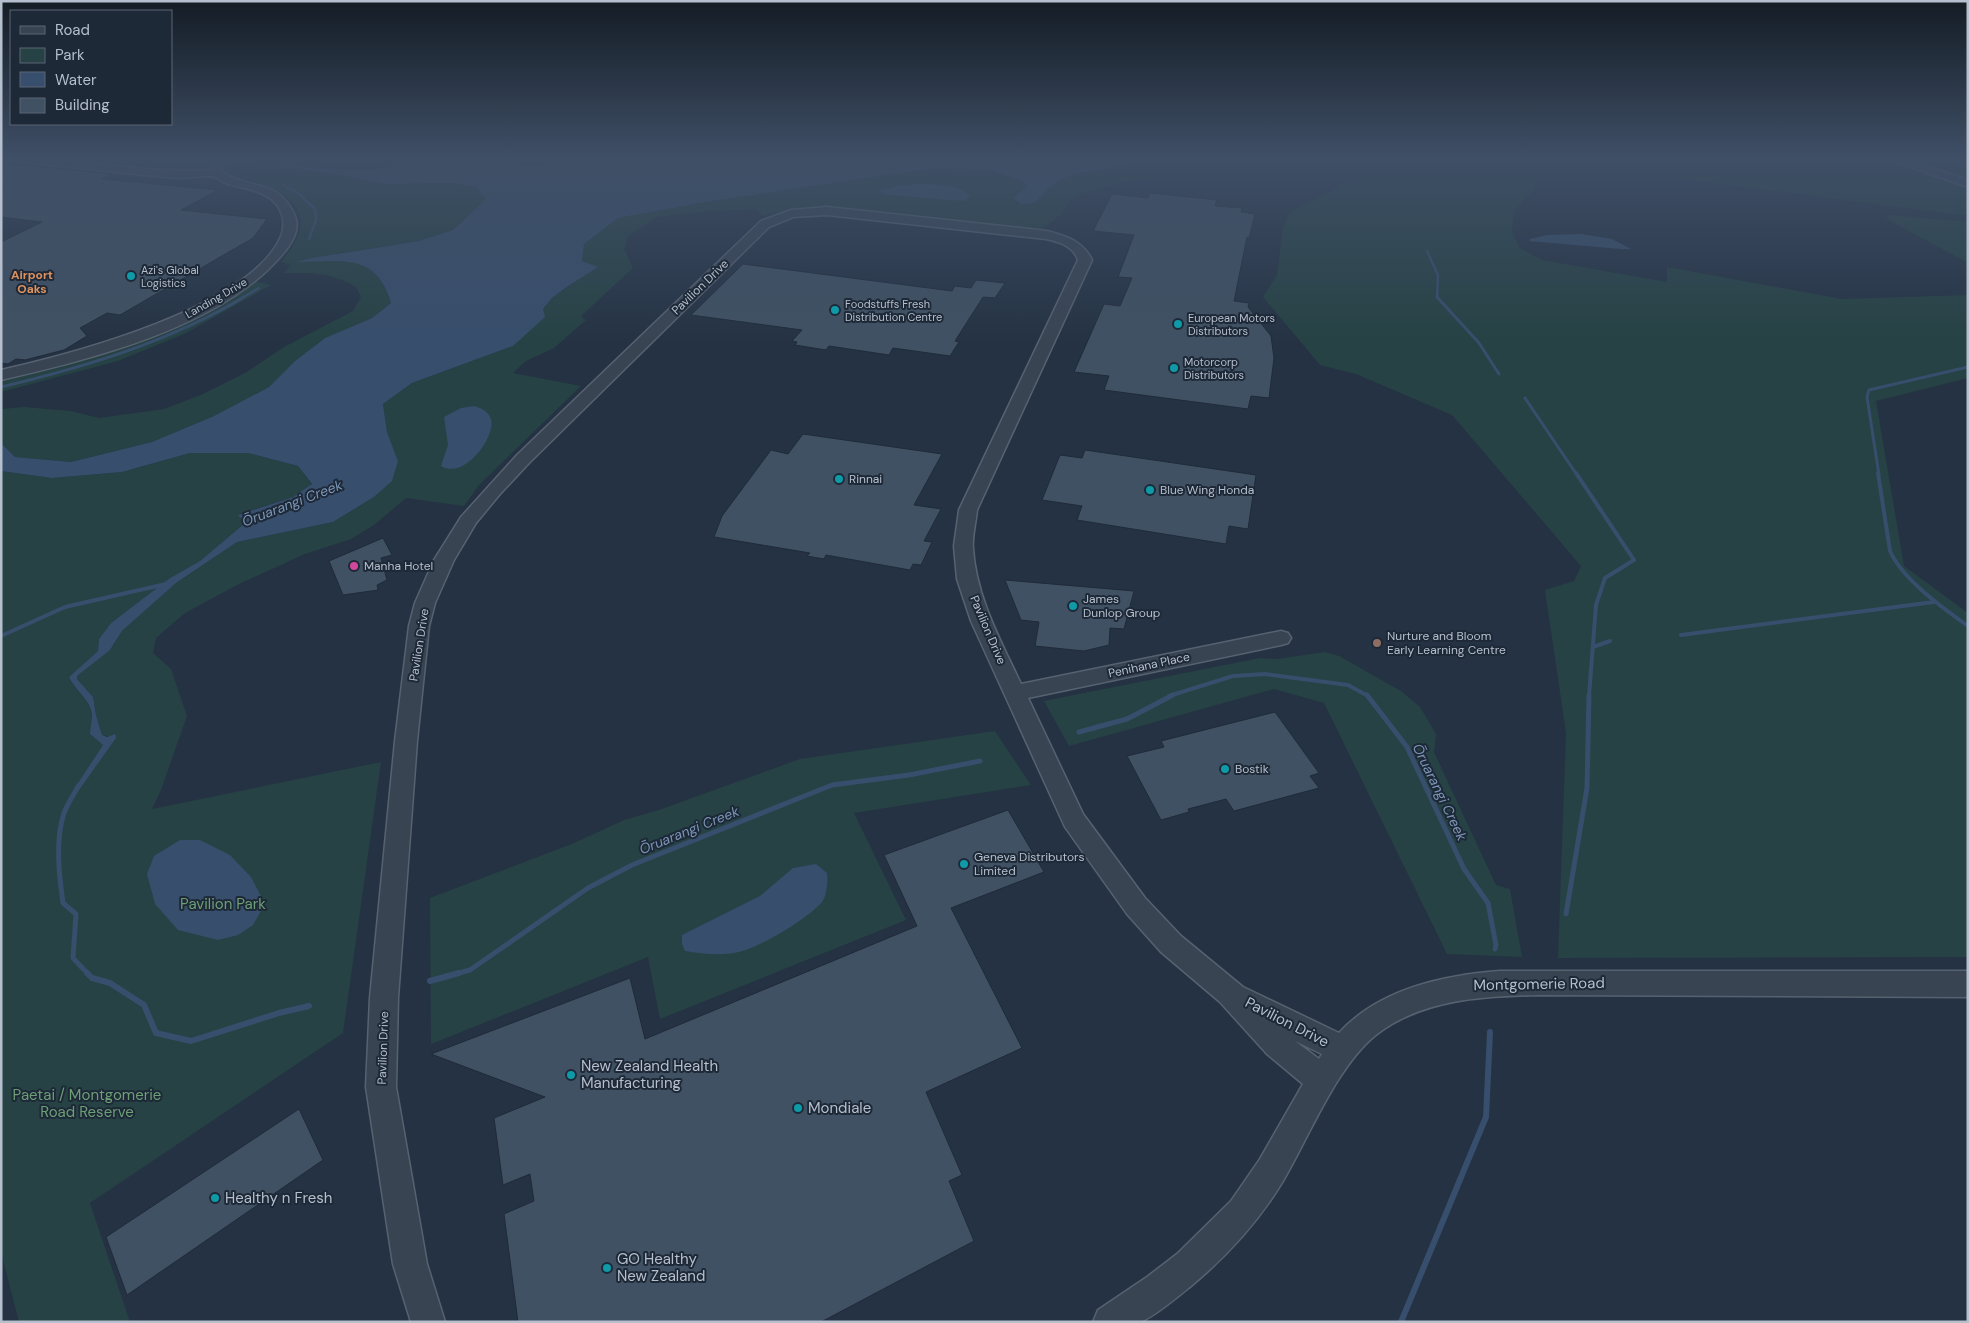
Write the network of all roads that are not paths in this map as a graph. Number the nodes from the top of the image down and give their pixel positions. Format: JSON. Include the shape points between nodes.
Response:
{"nodes":[{"id":1,"x":289,"y":219,"type":"edge"},
{"id":2,"x":778,"y":219,"type":"edge"},
{"id":3,"x":899,"y":219,"type":"edge"},
{"id":4,"x":1,"y":375,"type":"edge"},
{"id":5,"x":1281,"y":638,"type":"dead end"},
{"id":6,"x":1016,"y":693,"type":"junction"},
{"id":7,"x":1968,"y":984,"type":"edge"},
{"id":8,"x":1230,"y":993,"type":"junction"},
{"id":9,"x":1343,"y":1050,"type":"junction"},
{"id":10,"x":1322,"y":1081,"type":"junction"},
{"id":11,"x":428,"y":1322,"type":"edge"},
{"id":12,"x":1110,"y":1322,"type":"edge"}],
"edges":[{"from":1,"to":4,"type":"street","name":"Landing Drive","via":[[291,225],[286,240],[269,262],[223,296],[170,323],[91,352]]},
{"from":2,"to":11,"type":"street","name":"Pavilion Drive","via":[[758,231],[494,490],[468,521],[425,602],[406,741],[384,998],[381,1087],[410,1264]]},
{"from":3,"to":6,"type":"street","name":"Pavilion Drive","via":[[1047,235],[1072,243],[1084,254],[1085,260],[968,510],[963,546],[967,579],[981,621]]},
{"from":5,"to":6,"type":"street","name":"Penihana Place"},
{"from":6,"to":8,"type":"street","name":"Pavilion Drive","via":[[1074,820],[1136,906],[1171,944]]},
{"from":7,"to":9,"type":"street","name":"Montgomerie Road","via":[[1472,984],[1401,1005],[1362,1028]]},
{"from":8,"to":9,"type":"street","name":"Pavilion Drive"},
{"from":8,"to":10,"type":"street","name":"Pavilion Drive","via":[[1277,1044]]},
{"from":9,"to":10,"type":"street","name":"Montgomerie Road"},
{"from":10,"to":12,"type":"street","name":"Montgomerie Road","via":[[1252,1201],[1211,1247],[1181,1274]]}]}
